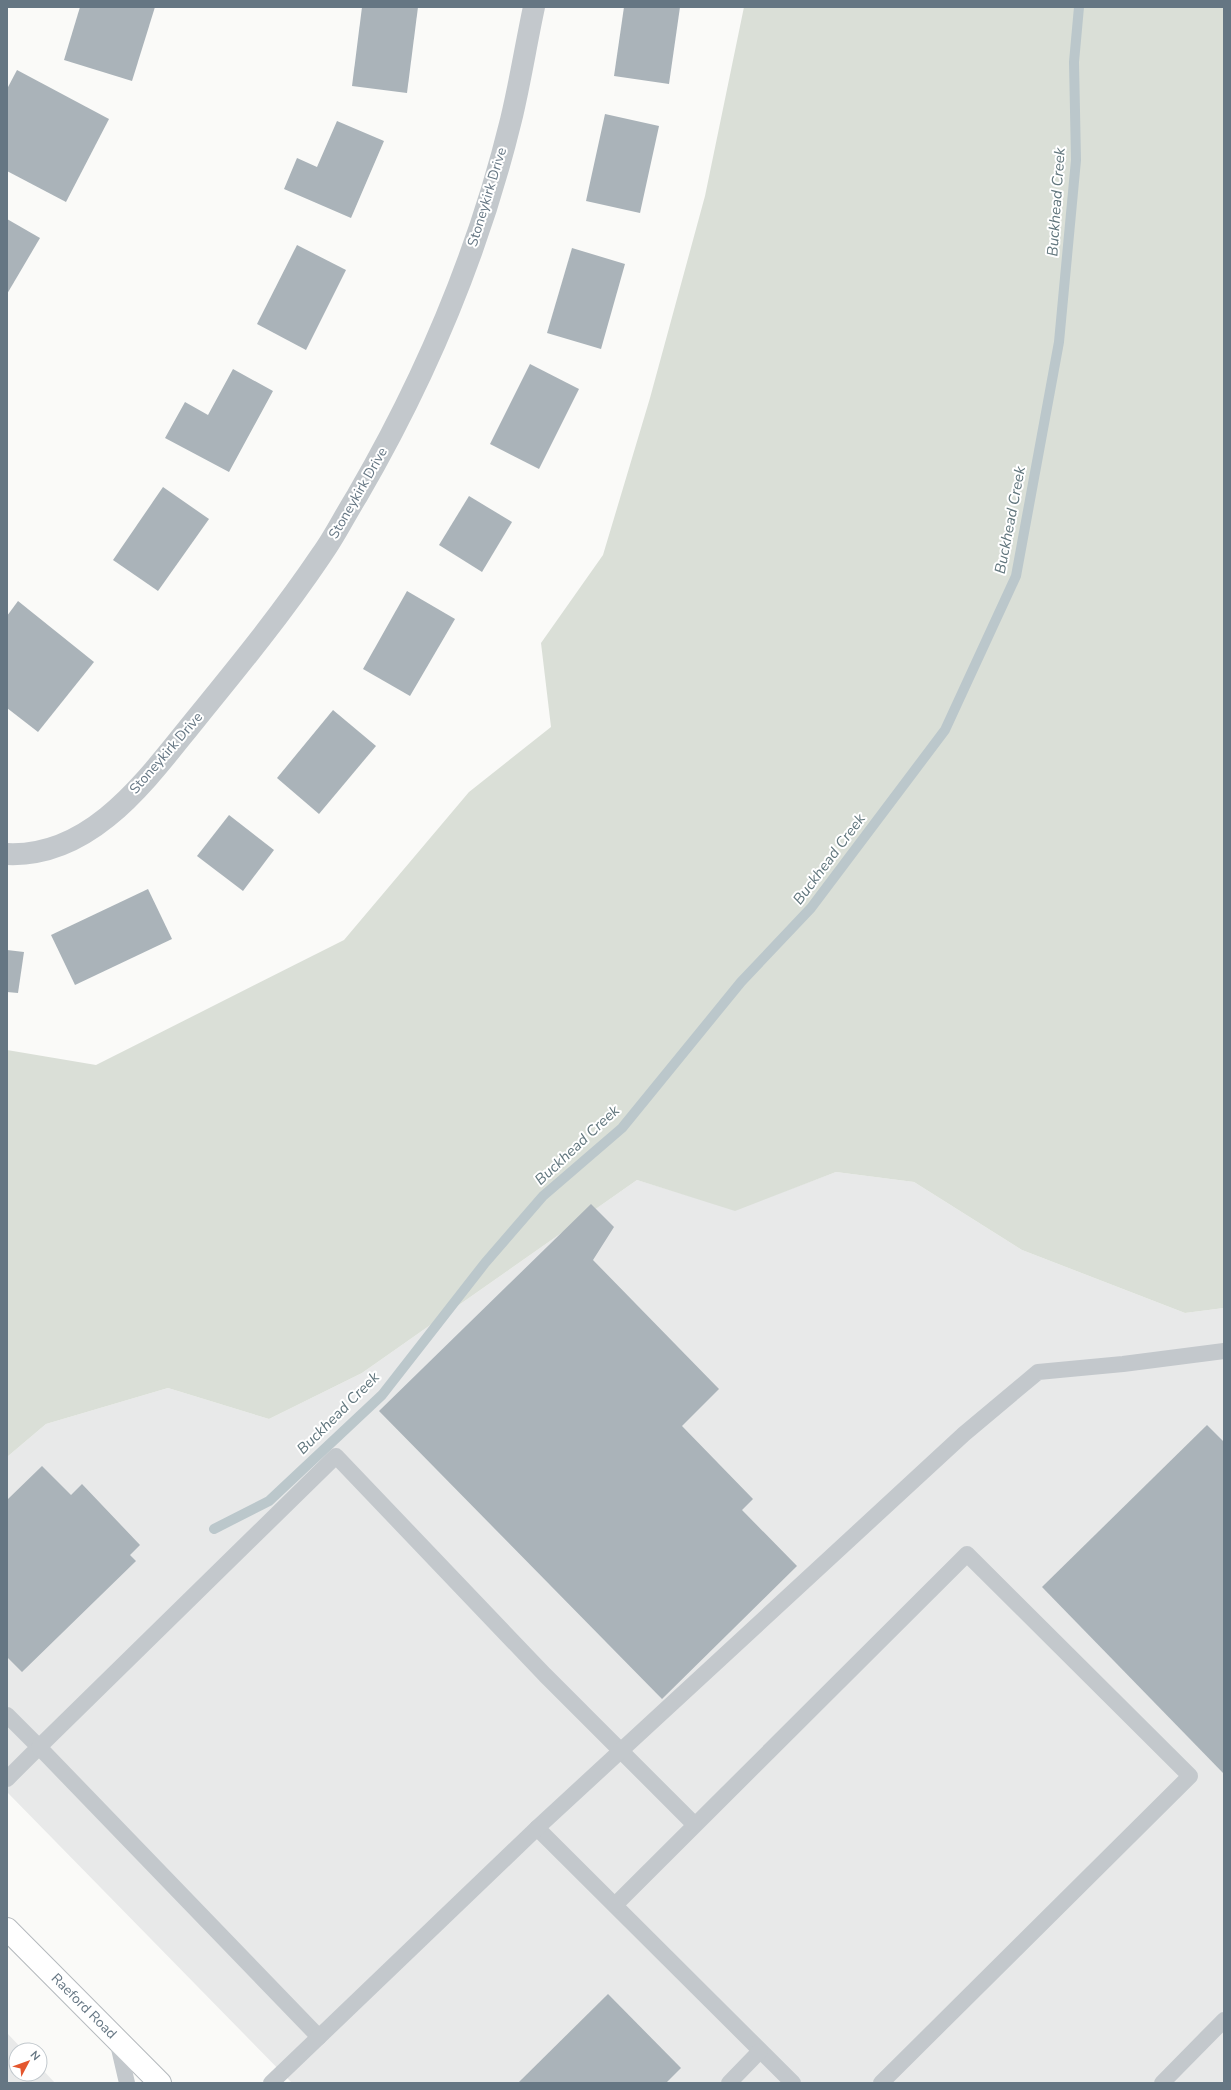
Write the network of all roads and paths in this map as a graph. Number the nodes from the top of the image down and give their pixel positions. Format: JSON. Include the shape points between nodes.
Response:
{"nodes":[{"id":1,"x":534,"y":7,"type":"edge"},
{"id":2,"x":7,"y":854,"type":"edge"},
{"id":3,"x":1224,"y":1351,"type":"edge"},
{"id":4,"x":7,"y":1715,"type":"edge"},
{"id":5,"x":39,"y":1747,"type":"junction"},
{"id":6,"x":622,"y":1752,"type":"junction"},
{"id":7,"x":7,"y":1779,"type":"edge"},
{"id":8,"x":694,"y":1824,"type":"junction"},
{"id":9,"x":537,"y":1828,"type":"junction"},
{"id":10,"x":615,"y":1905,"type":"junction"},
{"id":11,"x":7,"y":1929,"type":"edge"},
{"id":12,"x":1224,"y":2020,"type":"edge"},
{"id":13,"x":319,"y":2037,"type":"junction"},
{"id":14,"x":117,"y":2038,"type":"junction"},
{"id":15,"x":760,"y":2051,"type":"junction"},
{"id":16,"x":127,"y":2083,"type":"edge"},
{"id":17,"x":160,"y":2083,"type":"edge"},
{"id":18,"x":271,"y":2083,"type":"edge"},
{"id":19,"x":729,"y":2083,"type":"edge"},
{"id":20,"x":792,"y":2083,"type":"edge"},
{"id":21,"x":881,"y":2083,"type":"edge"},
{"id":22,"x":1162,"y":2083,"type":"edge"}],
"edges":[{"from":1,"to":2,"type":"street","name":"Stoneykirk Drive","via":[[511,120],[469,256],[435,344],[384,450],[324,553],[269,630],[178,741],[116,811],[80,837],[58,846],[35,852]]},
{"from":3,"to":6,"type":"lane","via":[[1038,1372],[964,1434]]},
{"from":4,"to":5,"type":"lane"},
{"from":5,"to":6,"type":"lane","via":[[336,1456],[539,1669]]},
{"from":5,"to":7,"type":"lane"},
{"from":5,"to":13,"type":"lane"},
{"from":6,"to":8,"type":"lane"},
{"from":6,"to":9,"type":"lane"},
{"from":8,"to":10,"type":"lane"},
{"from":8,"to":21,"type":"lane","via":[[967,1554],[1190,1776]]},
{"from":9,"to":10,"type":"lane"},
{"from":9,"to":13,"type":"lane"},
{"from":10,"to":15,"type":"lane"},
{"from":11,"to":14,"type":"highway","name":"Raeford Road"},
{"from":12,"to":22,"type":"lane"},
{"from":13,"to":18,"type":"lane"},
{"from":14,"to":16,"type":"lane"},
{"from":14,"to":17,"type":"highway","name":"Raeford Road"},
{"from":15,"to":19,"type":"lane"},
{"from":15,"to":20,"type":"lane"}]}
